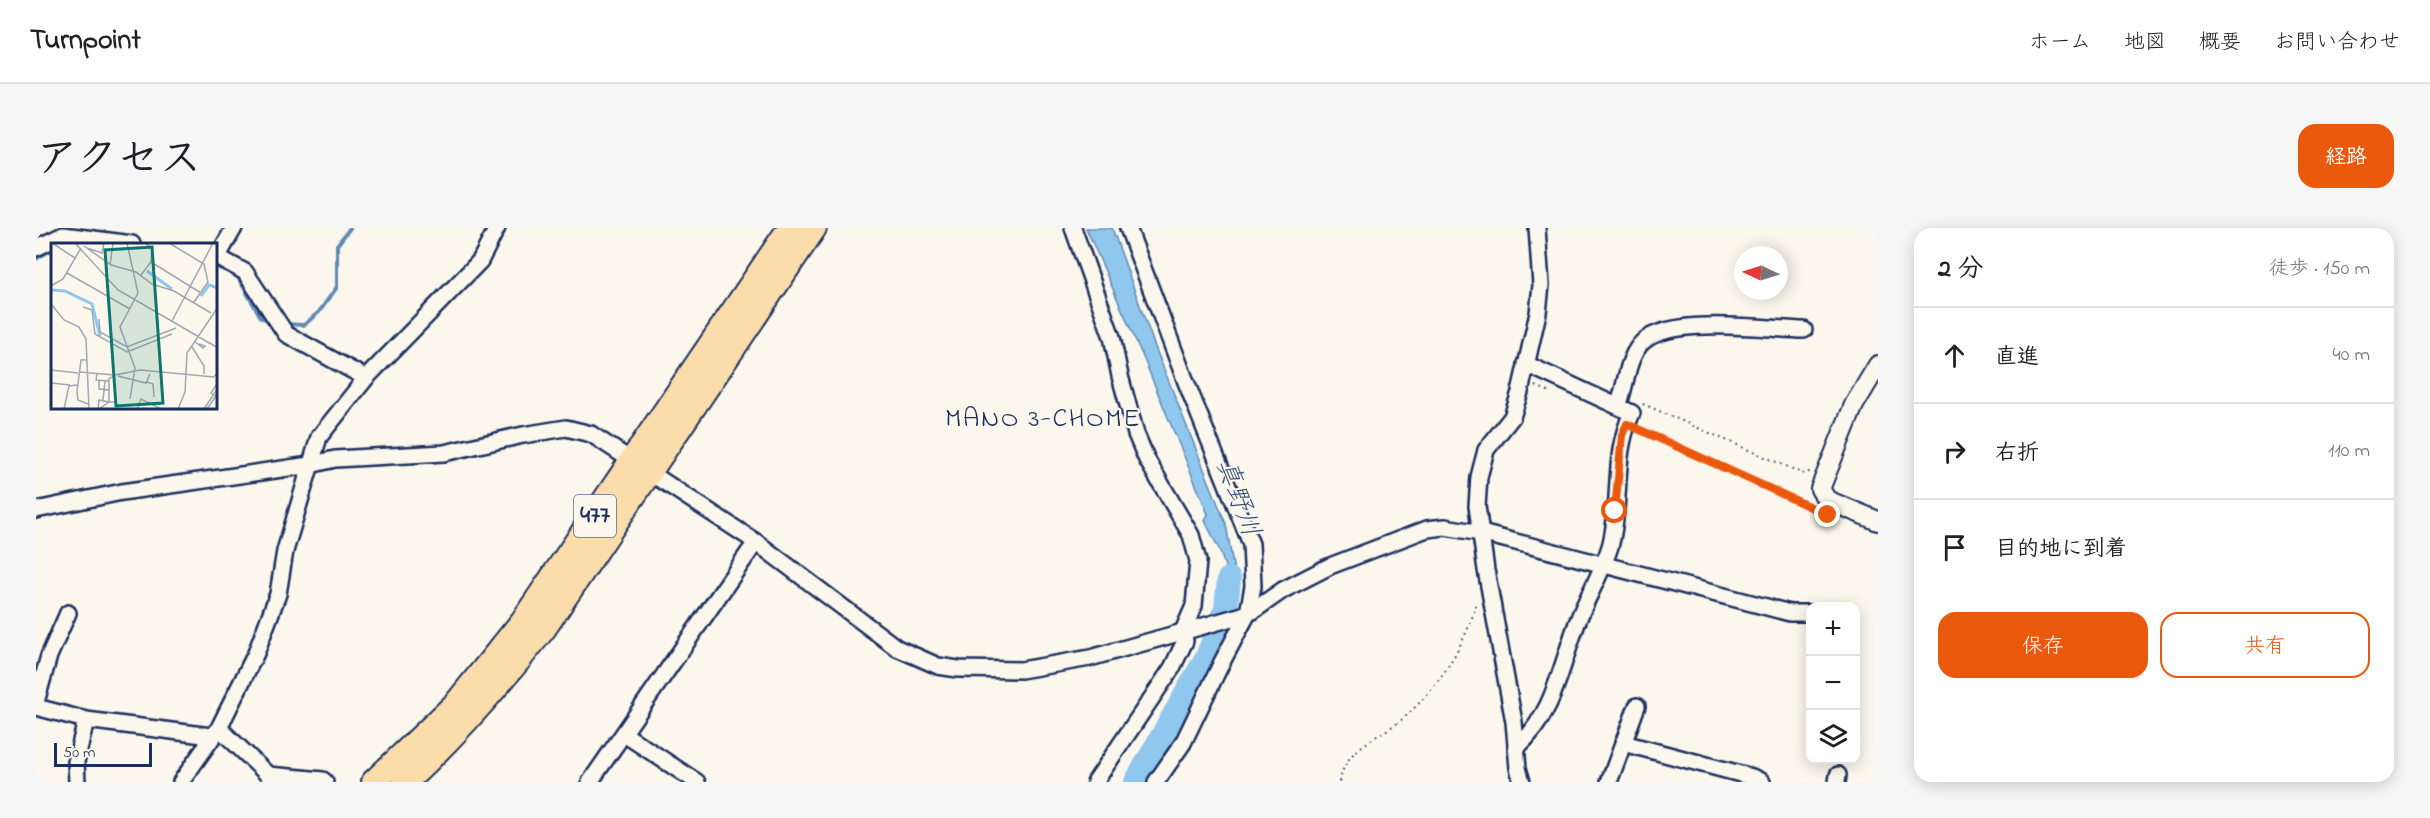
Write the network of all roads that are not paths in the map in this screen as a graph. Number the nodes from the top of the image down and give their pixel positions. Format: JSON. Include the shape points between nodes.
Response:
{"nodes":[{"id":1,"x":234,"y":228,"type":"edge"},
{"id":2,"x":497,"y":228,"type":"edge"},
{"id":3,"x":790,"y":228,"type":"edge"},
{"id":4,"x":814,"y":228,"type":"edge"},
{"id":5,"x":1073,"y":228,"type":"edge"},
{"id":6,"x":1128,"y":228,"type":"edge"},
{"id":7,"x":1537,"y":228,"type":"edge"},
{"id":8,"x":124,"y":243,"type":"edge"},
{"id":9,"x":36,"y":248,"type":"edge"},
{"id":10,"x":218,"y":254,"type":"edge"},
{"id":11,"x":218,"y":257,"type":"edge"},
{"id":12,"x":1804,"y":330,"type":"dead end"},
{"id":13,"x":1526,"y":364,"type":"junction"},
{"id":14,"x":1878,"y":365,"type":"edge"},
{"id":15,"x":366,"y":378,"type":"junction"},
{"id":16,"x":1620,"y":401,"type":"junction"},
{"id":17,"x":310,"y":465,"type":"junction"},
{"id":18,"x":641,"y":467,"type":"junction"},
{"id":19,"x":36,"y":510,"type":"edge"},
{"id":20,"x":1878,"y":521,"type":"edge"},
{"id":21,"x":1481,"y":533,"type":"junction"},
{"id":22,"x":756,"y":542,"type":"junction"},
{"id":23,"x":1602,"y":564,"type":"junction"},
{"id":24,"x":68,"y":613,"type":"dead end"},
{"id":25,"x":1806,"y":613,"type":"edge"},
{"id":26,"x":1244,"y":614,"type":"junction"},
{"id":27,"x":1188,"y":630,"type":"junction"},
{"id":28,"x":36,"y":702,"type":"edge"},
{"id":29,"x":1637,"y":706,"type":"dead end"},
{"id":30,"x":36,"y":707,"type":"edge"},
{"id":31,"x":86,"y":720,"type":"junction"},
{"id":32,"x":215,"y":732,"type":"junction"},
{"id":33,"x":624,"y":734,"type":"junction"},
{"id":34,"x":1623,"y":743,"type":"junction"},
{"id":35,"x":1516,"y":748,"type":"junction"},
{"id":36,"x":1517,"y":777,"type":"edge"},
{"id":37,"x":77,"y":782,"type":"edge"},
{"id":38,"x":181,"y":782,"type":"edge"},
{"id":39,"x":325,"y":782,"type":"edge"},
{"id":40,"x":374,"y":782,"type":"edge"},
{"id":41,"x":405,"y":782,"type":"edge"},
{"id":42,"x":590,"y":782,"type":"edge"},
{"id":43,"x":698,"y":782,"type":"edge"},
{"id":44,"x":1095,"y":782,"type":"edge"},
{"id":45,"x":1156,"y":782,"type":"edge"},
{"id":46,"x":1609,"y":782,"type":"edge"},
{"id":47,"x":1762,"y":782,"type":"edge"}],
"edges":[{"from":1,"to":10,"type":"street"},
{"from":2,"to":15,"type":"street","via":[[480,261]]},
{"from":3,"to":18,"type":"highway","number":"477"},
{"from":4,"to":18,"type":"highway","number":"477"},
{"from":5,"to":27,"type":"street","via":[[1112,337],[1136,434],[1191,535],[1198,561]]},
{"from":6,"to":26,"type":"street","via":[[1251,544],[1253,586]]},
{"from":7,"to":13,"type":"street","via":[[1540,294]]},
{"from":8,"to":9,"type":"street","via":[[63,235]]},
{"from":11,"to":15,"type":"street","via":[[245,272],[286,334]]},
{"from":12,"to":16,"type":"street","via":[[1692,325],[1656,332],[1639,344]]},
{"from":13,"to":16,"type":"street"},
{"from":13,"to":21,"type":"street","via":[[1512,417],[1486,450],[1477,506]]},
{"from":14,"to":20,"type":"street","via":[[1854,405],[1820,489],[1827,500]]},
{"from":15,"to":17,"type":"street","via":[[319,437]]},
{"from":16,"to":23,"type":"street","via":[[1632,413],[1622,435],[1611,543]]},
{"from":17,"to":18,"type":"street","via":[[335,459],[444,453],[566,428],[591,434]]},
{"from":17,"to":19,"type":"street","via":[[122,492]]},
{"from":17,"to":32,"type":"street","via":[[285,551],[278,594],[256,654]]},
{"from":18,"to":22,"type":"street"},
{"from":18,"to":40,"type":"highway","number":"477","via":[[482,674],[427,734]]},
{"from":18,"to":41,"type":"highway","number":"477","via":[[574,587],[513,668],[446,744]]},
{"from":21,"to":23,"type":"street"},
{"from":21,"to":26,"type":"street","via":[[1444,527],[1427,529],[1330,566]]},
{"from":21,"to":35,"type":"street"},
{"from":22,"to":27,"type":"street","via":[[897,648],[938,666],[1021,670],[1090,658]]},
{"from":22,"to":33,"type":"street"},
{"from":23,"to":25,"type":"street","via":[[1790,613]]},
{"from":23,"to":35,"type":"street","via":[[1556,688],[1528,738]]},
{"from":24,"to":28,"type":"street","via":[[49,656]]},
{"from":26,"to":27,"type":"street"},
{"from":26,"to":45,"type":"street","via":[[1184,743]]},
{"from":27,"to":44,"type":"street","via":[[1172,668]]},
{"from":29,"to":34,"type":"street"},
{"from":30,"to":31,"type":"street"},
{"from":31,"to":32,"type":"street"},
{"from":31,"to":37,"type":"street","via":[[76,762]]},
{"from":32,"to":38,"type":"street"},
{"from":32,"to":39,"type":"street","via":[[268,776]]},
{"from":33,"to":42,"type":"street"},
{"from":33,"to":43,"type":"street"},
{"from":34,"to":46,"type":"street"},
{"from":34,"to":47,"type":"street"},
{"from":35,"to":36,"type":"street"}]}
